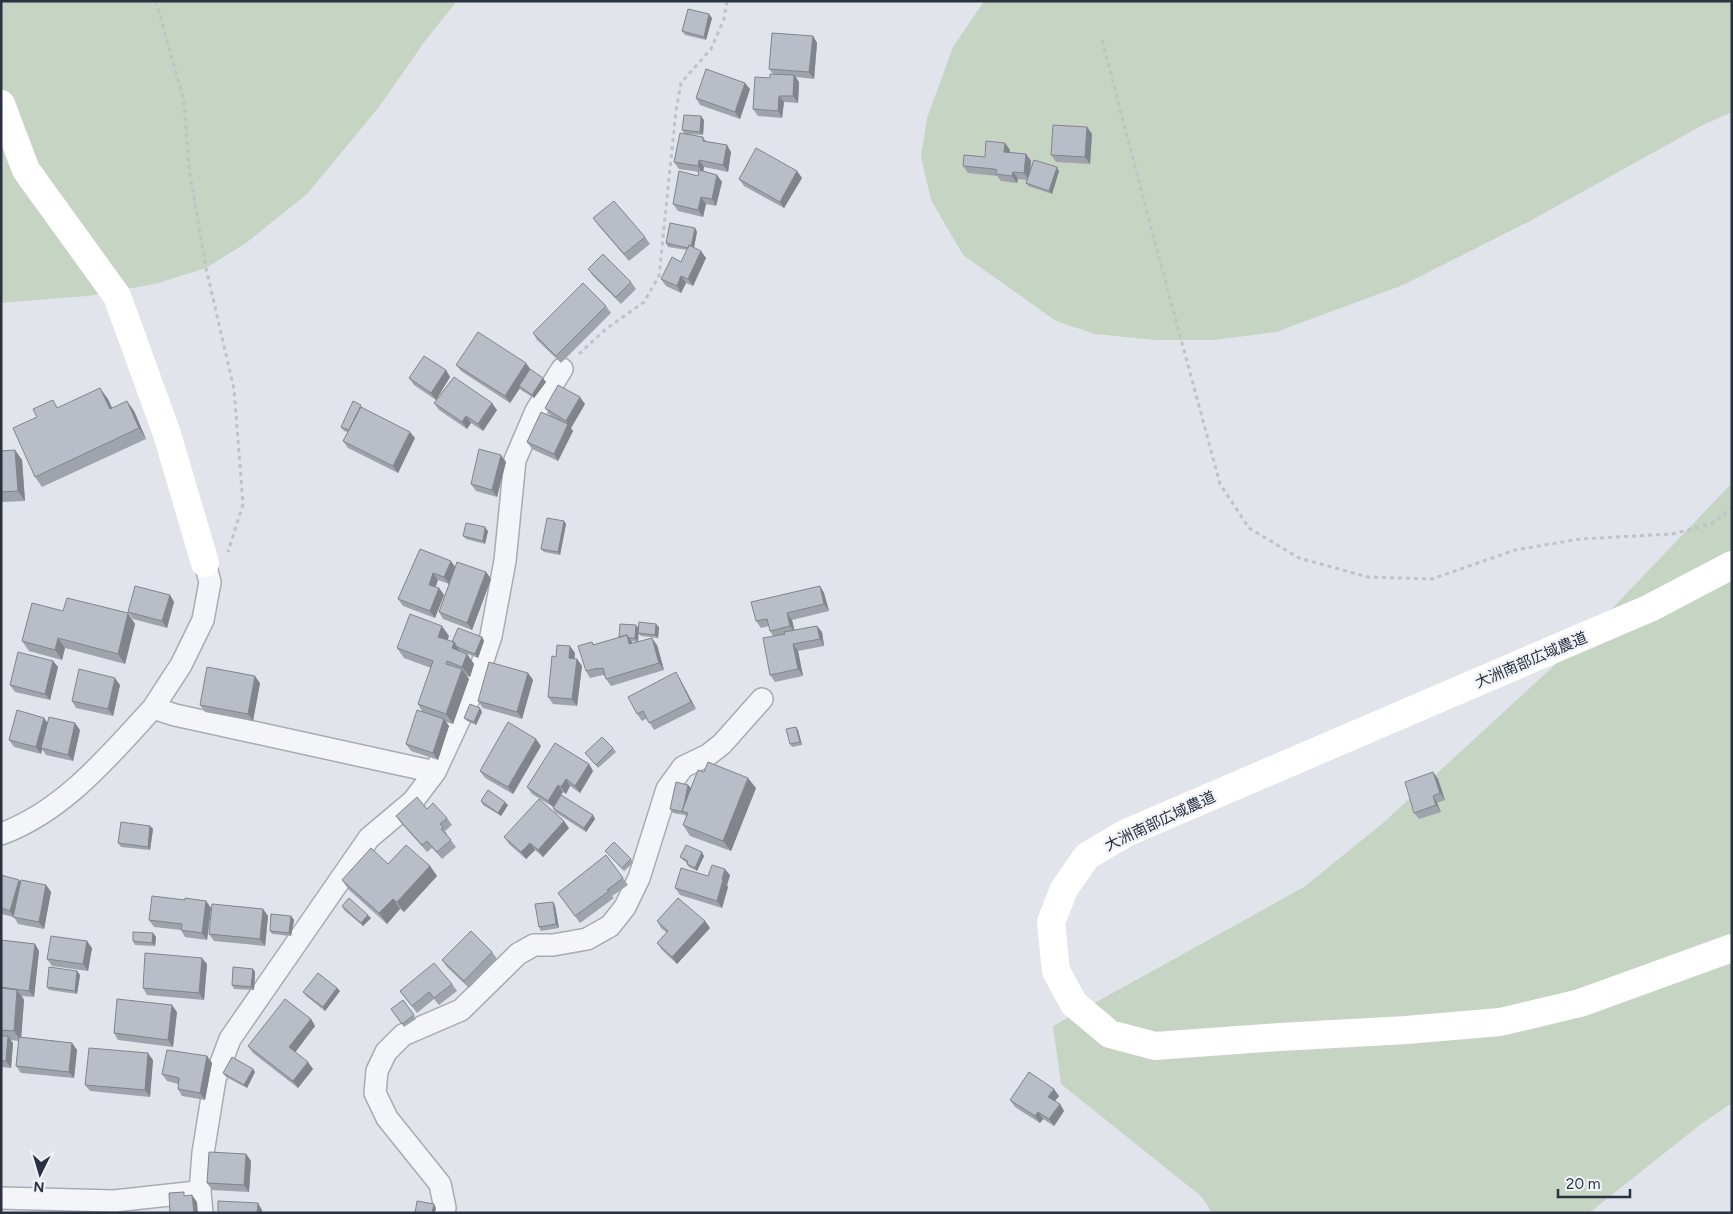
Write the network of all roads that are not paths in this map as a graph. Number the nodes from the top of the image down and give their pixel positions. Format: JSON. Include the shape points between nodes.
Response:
{"nodes":[{"id":1,"x":1,"y":104,"type":"edge"},
{"id":2,"x":562,"y":369,"type":"road end"},
{"id":3,"x":205,"y":563,"type":"joint"},
{"id":4,"x":1732,"y":566,"type":"edge"},
{"id":5,"x":762,"y":699,"type":"dead end"},
{"id":6,"x":153,"y":708,"type":"junction"},
{"id":7,"x":436,"y":772,"type":"junction"},
{"id":8,"x":1,"y":834,"type":"edge"},
{"id":9,"x":1732,"y":948,"type":"edge"},
{"id":10,"x":200,"y":1192,"type":"junction"},
{"id":11,"x":1,"y":1198,"type":"edge"},
{"id":12,"x":202,"y":1213,"type":"edge"},
{"id":13,"x":444,"y":1213,"type":"edge"}],
"edges":[{"from":1,"to":3,"type":"street","via":[[26,170],[117,296],[167,434]]},
{"from":2,"to":7,"type":"street","via":[[536,411],[515,460],[505,561],[491,636],[474,688]]},
{"from":3,"to":6,"type":"street","via":[[210,582],[203,620],[181,665]]},
{"from":4,"to":9,"type":"street","name":"大洲南部広域農道","via":[[1650,608],[1126,833],[1087,856],[1064,889],[1051,922],[1056,971],[1074,1004],[1110,1034],[1155,1046],[1500,1022],[1580,1003]]},
{"from":5,"to":13,"type":"street","via":[[722,744],[683,767],[667,788],[638,878],[625,907],[610,926],[588,939],[534,945],[518,954],[461,1010],[403,1035],[386,1052],[377,1071],[376,1093],[387,1118],[440,1184]]},
{"from":6,"to":7,"type":"street"},
{"from":6,"to":8,"type":"street","via":[[103,762],[53,807]]},
{"from":7,"to":10,"type":"street","via":[[413,801],[369,838],[230,1040],[215,1079],[202,1153]]},
{"from":10,"to":11,"type":"street","via":[[114,1201]]},
{"from":10,"to":12,"type":"street"}]}
